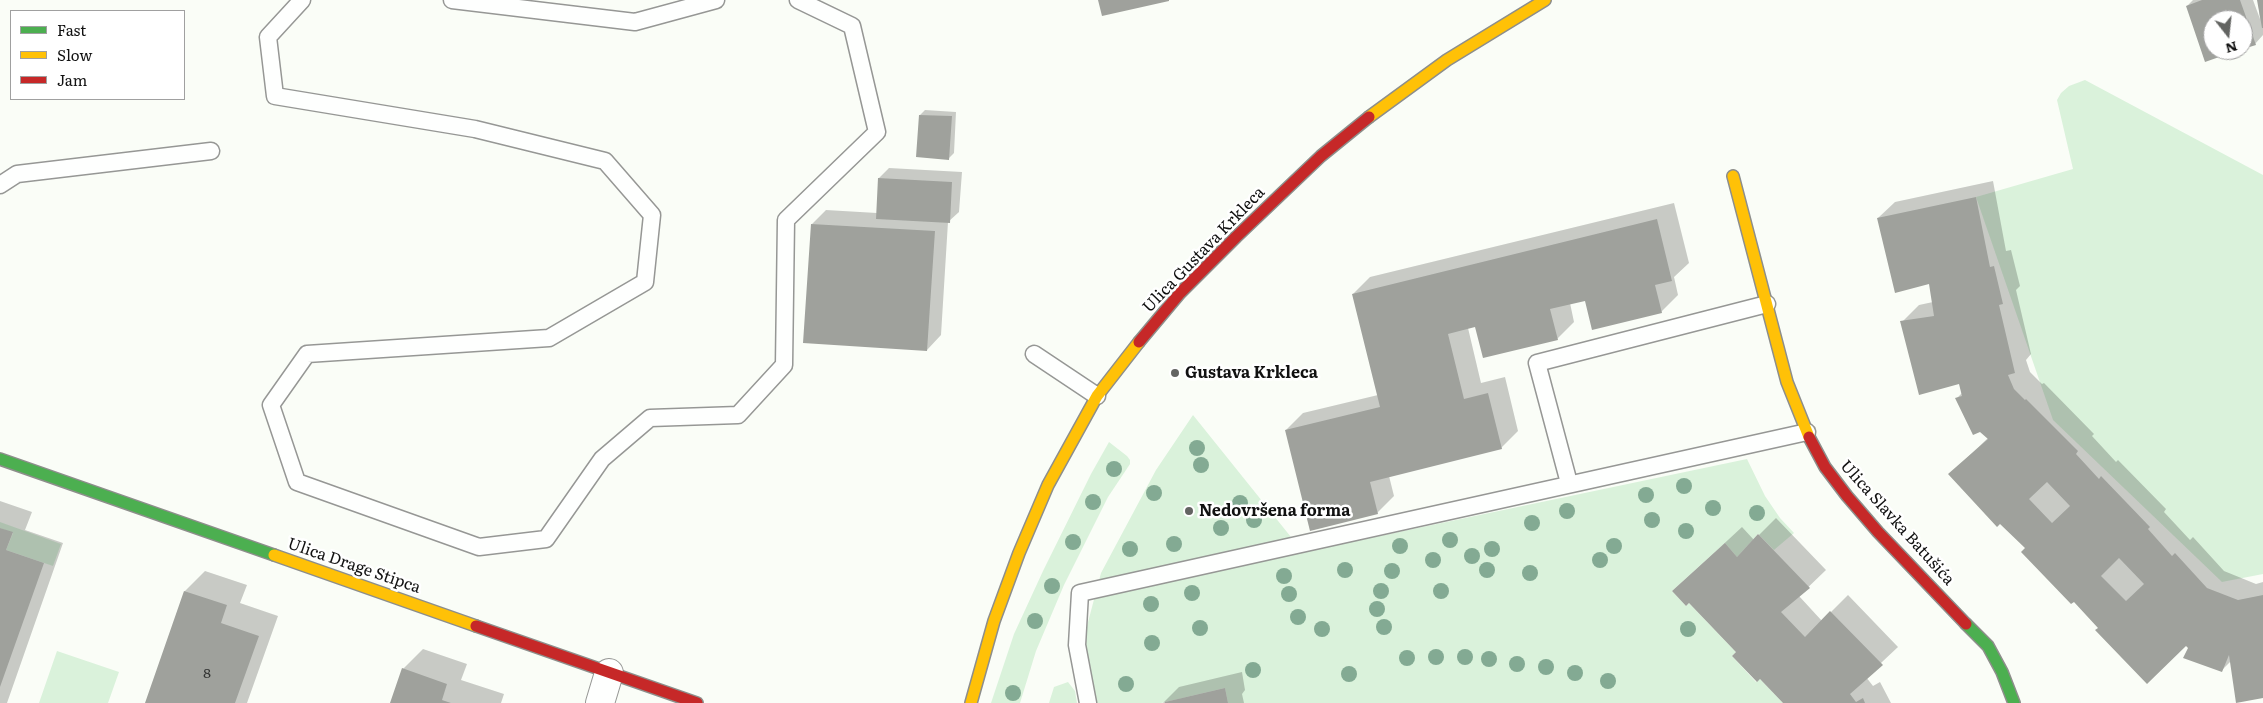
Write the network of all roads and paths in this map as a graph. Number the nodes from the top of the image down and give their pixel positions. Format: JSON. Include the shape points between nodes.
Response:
{"nodes":[{"id":1,"x":302,"y":0,"type":"edge"},
{"id":2,"x":452,"y":0,"type":"edge"},
{"id":3,"x":716,"y":0,"type":"edge"},
{"id":4,"x":798,"y":0,"type":"edge"},
{"id":5,"x":1545,"y":0,"type":"edge"},
{"id":6,"x":211,"y":151,"type":"dead end"},
{"id":7,"x":1733,"y":176,"type":"dead end"},
{"id":8,"x":0,"y":185,"type":"edge"},
{"id":9,"x":1767,"y":304,"type":"junction"},
{"id":10,"x":1034,"y":354,"type":"dead end"},
{"id":11,"x":1098,"y":396,"type":"junction"},
{"id":12,"x":1807,"y":432,"type":"junction"},
{"id":13,"x":0,"y":459,"type":"edge"},
{"id":14,"x":1569,"y":483,"type":"junction"},
{"id":15,"x":609,"y":674,"type":"junction"},
{"id":16,"x":600,"y":703,"type":"edge"},
{"id":17,"x":697,"y":703,"type":"edge"},
{"id":18,"x":971,"y":703,"type":"edge"},
{"id":19,"x":1088,"y":703,"type":"edge"},
{"id":20,"x":2014,"y":703,"type":"edge"}],
"edges":[{"from":1,"to":4,"type":"lane","via":[[268,37],[275,96],[476,129],[605,161],[652,215],[645,282],[549,338],[307,354],[271,405],[297,482],[479,548],[546,539],[602,459],[650,418],[738,415],[784,365],[786,220],[877,132],[852,26]]},
{"from":2,"to":3,"type":"lane","via":[[636,22]]},
{"from":5,"to":11,"type":"street","name":"Ulica Gustava Krkleca","via":[[1447,60],[1321,156],[1180,293]]},
{"from":6,"to":8,"type":"lane","via":[[17,174]]},
{"from":7,"to":9,"type":"street","name":"Ulica Slavka Batušića"},
{"from":9,"to":12,"type":"street","name":"Ulica Slavka Batušića","via":[[1787,382]]},
{"from":9,"to":14,"type":"lane","via":[[1536,363]]},
{"from":10,"to":11,"type":"lane"},
{"from":11,"to":18,"type":"street","name":"Ulica Gustava Krkleca","via":[[1048,485],[1018,553],[994,621]]},
{"from":12,"to":14,"type":"lane"},
{"from":12,"to":20,"type":"street","name":"Ulica Slavka Batušića","via":[[1825,468],[1846,496],[1988,646]]},
{"from":13,"to":15,"type":"street","name":"Ulica Drage Stipca"},
{"from":14,"to":19,"type":"lane","via":[[1080,593],[1077,645]]},
{"from":15,"to":16,"type":"street"},
{"from":15,"to":17,"type":"street","name":"Ulica Drage Stipca"}]}
